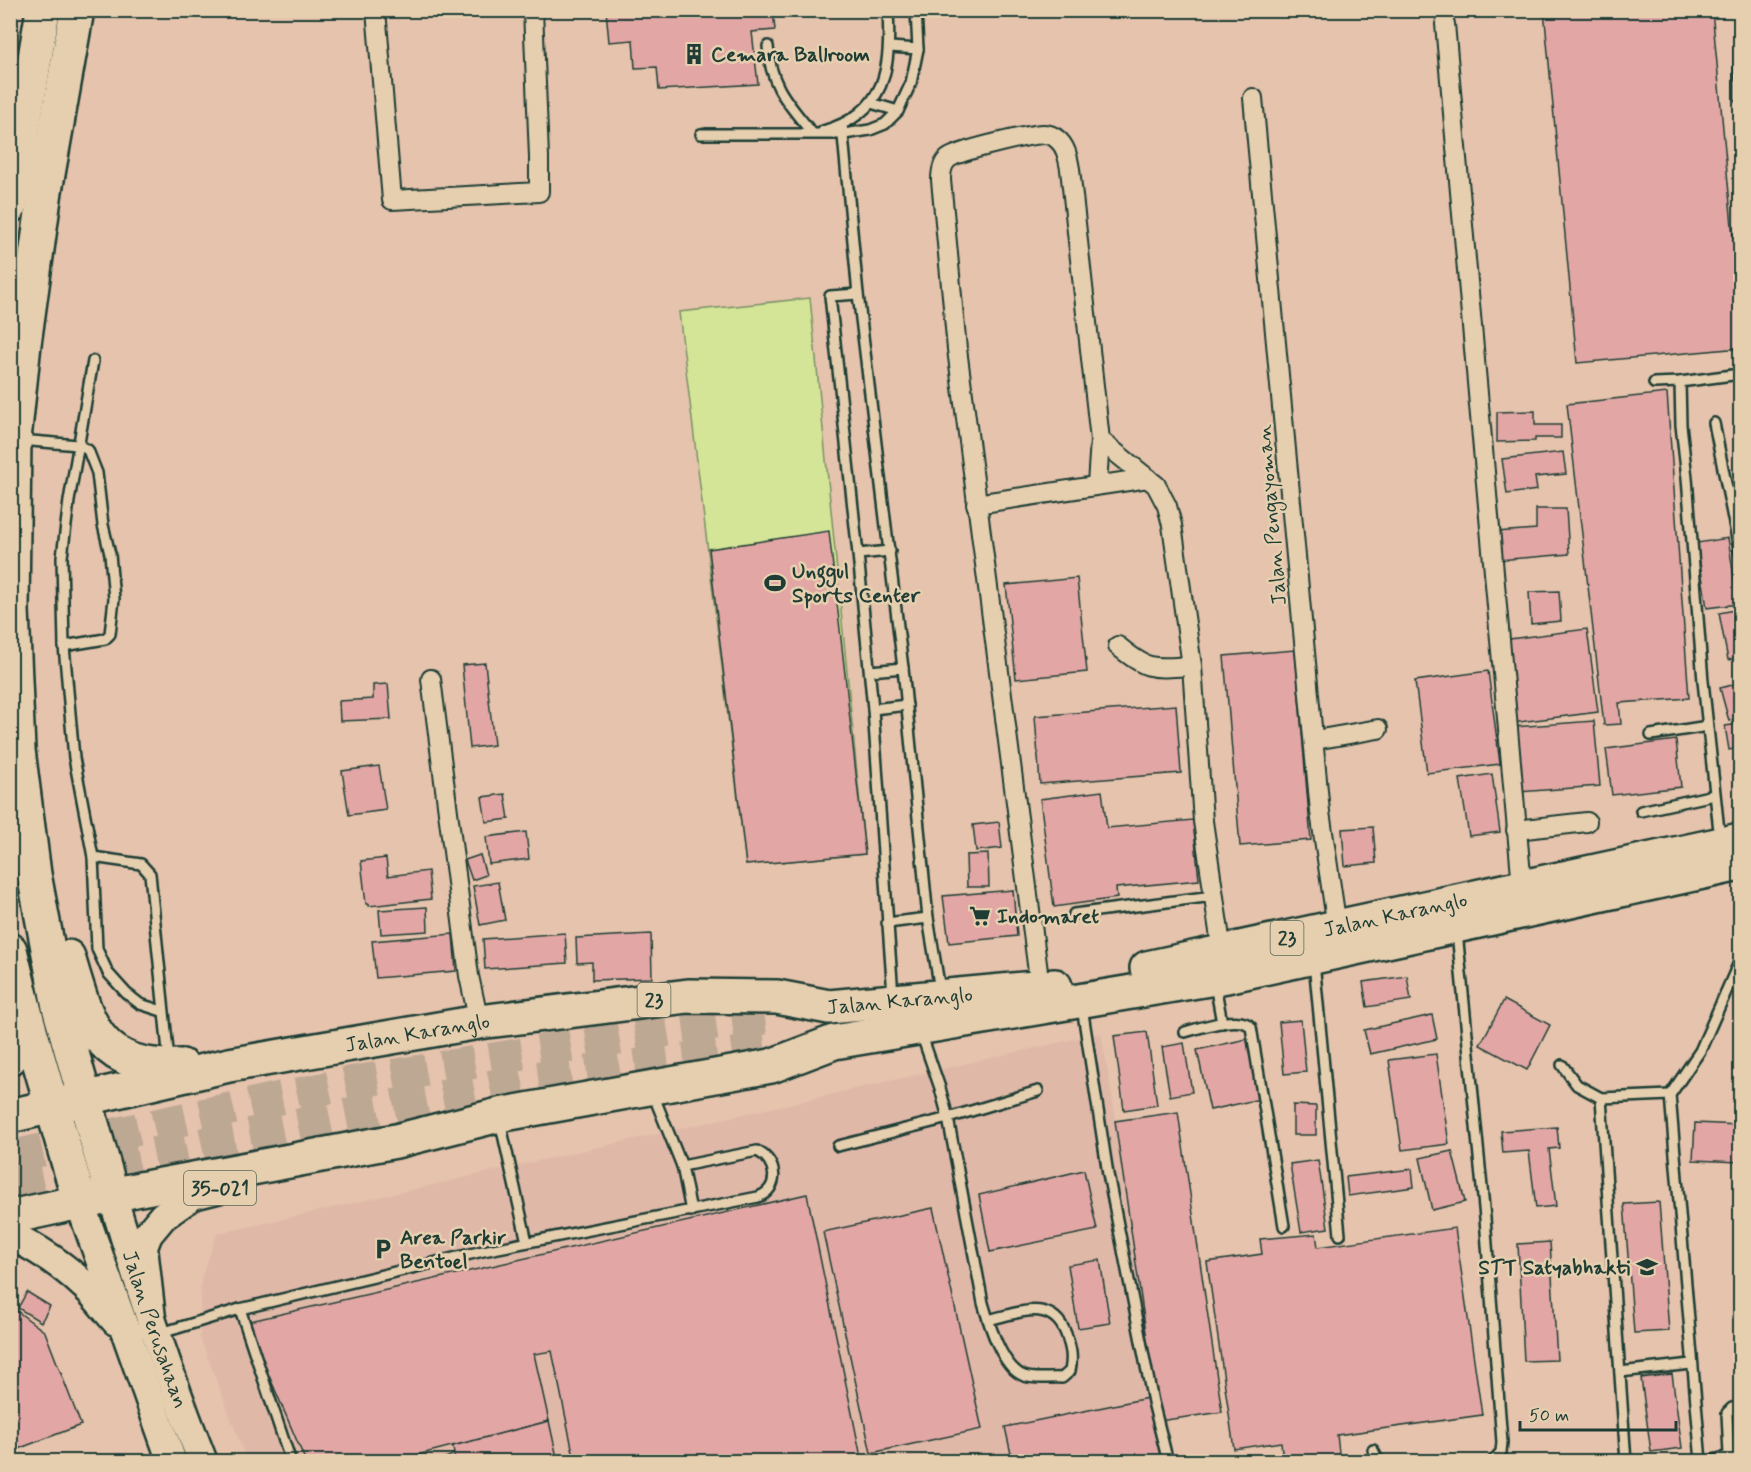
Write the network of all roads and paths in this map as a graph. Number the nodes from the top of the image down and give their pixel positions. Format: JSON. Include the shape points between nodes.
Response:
{"nodes":[{"id":1,"x":43,"y":10,"type":"edge"},
{"id":2,"x":76,"y":10,"type":"edge"},
{"id":3,"x":376,"y":10,"type":"edge"},
{"id":4,"x":533,"y":10,"type":"edge"},
{"id":5,"x":888,"y":10,"type":"edge"},
{"id":6,"x":916,"y":10,"type":"edge"},
{"id":7,"x":1445,"y":24,"type":"dead end"},
{"id":8,"x":768,"y":46,"type":"dead end"},
{"id":9,"x":890,"y":47,"type":"junction"},
{"id":10,"x":918,"y":49,"type":"junction"},
{"id":11,"x":1740,"y":49,"type":"edge"},
{"id":12,"x":1253,"y":98,"type":"dead end"},
{"id":13,"x":1740,"y":98,"type":"edge"},
{"id":14,"x":871,"y":103,"type":"junction"},
{"id":15,"x":898,"y":111,"type":"junction"},
{"id":16,"x":843,"y":130,"type":"junction"},
{"id":17,"x":815,"y":133,"type":"junction"},
{"id":18,"x":701,"y":134,"type":"dead end"},
{"id":19,"x":10,"y":206,"type":"edge"},
{"id":20,"x":858,"y":294,"type":"junction"},
{"id":21,"x":93,"y":361,"type":"dead end"},
{"id":22,"x":1740,"y":374,"type":"edge"},
{"id":23,"x":1680,"y":382,"type":"junction"},
{"id":24,"x":1654,"y":383,"type":"dead end"},
{"id":25,"x":1714,"y":423,"type":"dead end"},
{"id":26,"x":25,"y":440,"type":"junction"},
{"id":27,"x":1100,"y":440,"type":"junction"},
{"id":28,"x":78,"y":446,"type":"junction"},
{"id":29,"x":1148,"y":478,"type":"junction"},
{"id":30,"x":1096,"y":484,"type":"junction"},
{"id":31,"x":976,"y":504,"type":"junction"},
{"id":32,"x":890,"y":550,"type":"junction"},
{"id":33,"x":858,"y":554,"type":"junction"},
{"id":34,"x":1740,"y":554,"type":"edge"},
{"id":35,"x":64,"y":646,"type":"junction"},
{"id":36,"x":1118,"y":646,"type":"dead end"},
{"id":37,"x":1192,"y":666,"type":"junction"},
{"id":38,"x":903,"y":668,"type":"junction"},
{"id":39,"x":870,"y":671,"type":"junction"},
{"id":40,"x":431,"y":679,"type":"dead end"},
{"id":41,"x":907,"y":705,"type":"junction"},
{"id":42,"x":873,"y":709,"type":"junction"},
{"id":43,"x":1708,"y":726,"type":"junction"},
{"id":44,"x":1378,"y":729,"type":"dead end"},
{"id":45,"x":1651,"y":735,"type":"dead end"},
{"id":46,"x":1315,"y":740,"type":"junction"},
{"id":47,"x":1714,"y":795,"type":"junction"},
{"id":48,"x":1641,"y":811,"type":"dead end"},
{"id":49,"x":1587,"y":822,"type":"dead end"},
{"id":50,"x":1516,"y":830,"type":"junction"},
{"id":51,"x":1734,"y":850,"type":"edge"},
{"id":52,"x":93,"y":857,"type":"junction"},
{"id":53,"x":1522,"y":886,"type":"junction"},
{"id":54,"x":1213,"y":896,"type":"junction"},
{"id":55,"x":1074,"y":914,"type":"dead end"},
{"id":56,"x":928,"y":918,"type":"junction"},
{"id":57,"x":887,"y":923,"type":"junction"},
{"id":58,"x":1456,"y":926,"type":"junction"},
{"id":59,"x":1337,"y":927,"type":"junction"},
{"id":60,"x":10,"y":950,"type":"edge"},
{"id":61,"x":1314,"y":957,"type":"junction"},
{"id":62,"x":1740,"y":960,"type":"edge"},
{"id":63,"x":1221,"y":969,"type":"junction"},
{"id":64,"x":1040,"y":987,"type":"junction"},
{"id":65,"x":941,"y":997,"type":"junction"},
{"id":66,"x":893,"y":1000,"type":"junction"},
{"id":67,"x":1081,"y":1002,"type":"junction"},
{"id":68,"x":829,"y":1007,"type":"junction"},
{"id":69,"x":162,"y":1011,"type":"junction"},
{"id":70,"x":26,"y":1016,"type":"junction"},
{"id":71,"x":765,"y":1018,"type":"tunnel mouth"},
{"id":72,"x":479,"y":1022,"type":"junction"},
{"id":73,"x":1222,"y":1023,"type":"junction"},
{"id":74,"x":920,"y":1029,"type":"junction"},
{"id":75,"x":1185,"y":1032,"type":"dead end"},
{"id":76,"x":834,"y":1042,"type":"junction"},
{"id":77,"x":775,"y":1049,"type":"tunnel mouth"},
{"id":78,"x":10,"y":1058,"type":"edge"},
{"id":79,"x":229,"y":1065,"type":"junction"},
{"id":80,"x":1562,"y":1065,"type":"dead end"},
{"id":81,"x":169,"y":1067,"type":"junction"},
{"id":82,"x":650,"y":1086,"type":"junction"},
{"id":83,"x":1038,"y":1091,"type":"dead end"},
{"id":84,"x":1670,"y":1095,"type":"junction"},
{"id":85,"x":85,"y":1098,"type":"junction"},
{"id":86,"x":1600,"y":1098,"type":"junction"},
{"id":87,"x":52,"y":1106,"type":"junction"},
{"id":88,"x":499,"y":1115,"type":"junction"},
{"id":89,"x":10,"y":1116,"type":"edge"},
{"id":90,"x":948,"y":1118,"type":"junction"},
{"id":91,"x":396,"y":1141,"type":"junction"},
{"id":92,"x":838,"y":1146,"type":"dead end"},
{"id":93,"x":682,"y":1166,"type":"junction"},
{"id":94,"x":112,"y":1195,"type":"junction"},
{"id":95,"x":80,"y":1203,"type":"junction"},
{"id":96,"x":691,"y":1211,"type":"junction"},
{"id":97,"x":10,"y":1217,"type":"edge"},
{"id":98,"x":1284,"y":1226,"type":"dead end"},
{"id":99,"x":10,"y":1235,"type":"edge"},
{"id":100,"x":1340,"y":1235,"type":"dead end"},
{"id":101,"x":526,"y":1242,"type":"junction"},
{"id":102,"x":240,"y":1309,"type":"junction"},
{"id":103,"x":988,"y":1320,"type":"junction"},
{"id":104,"x":145,"y":1332,"type":"junction"},
{"id":105,"x":1692,"y":1364,"type":"junction"},
{"id":106,"x":1620,"y":1372,"type":"junction"},
{"id":107,"x":1740,"y":1407,"type":"edge"},
{"id":108,"x":1373,"y":1450,"type":"dead end"},
{"id":109,"x":1740,"y":1453,"type":"edge"},
{"id":110,"x":1729,"y":1454,"type":"junction"},
{"id":111,"x":172,"y":1461,"type":"edge"},
{"id":112,"x":203,"y":1461,"type":"edge"},
{"id":113,"x":291,"y":1461,"type":"edge"},
{"id":114,"x":1168,"y":1461,"type":"edge"},
{"id":115,"x":1379,"y":1461,"type":"edge"},
{"id":116,"x":1492,"y":1461,"type":"edge"},
{"id":117,"x":1626,"y":1461,"type":"edge"},
{"id":118,"x":1701,"y":1461,"type":"edge"},
{"id":119,"x":1706,"y":1461,"type":"edge"}],
"edges":[{"from":1,"to":19,"type":"highway"},
{"from":2,"to":26,"type":"highway","via":[[24,344]]},
{"from":3,"to":4,"type":"street","via":[[392,200],[539,192]]},
{"from":5,"to":9,"type":"lane"},
{"from":6,"to":10,"type":"lane"},
{"from":7,"to":50,"type":"street"},
{"from":8,"to":17,"type":"lane","via":[[773,79]]},
{"from":9,"to":10,"type":"lane"},
{"from":9,"to":14,"type":"lane","via":[[885,74]]},
{"from":10,"to":15,"type":"lane","via":[[911,83]]},
{"from":11,"to":13,"type":"lane"},
{"from":12,"to":46,"type":"street","name":"Jalan Pengayoman"},
{"from":14,"to":15,"type":"lane"},
{"from":14,"to":16,"type":"lane"},
{"from":15,"to":16,"type":"lane","via":[[880,127]]},
{"from":16,"to":17,"type":"lane"},
{"from":16,"to":20,"type":"lane"},
{"from":17,"to":18,"type":"lane"},
{"from":20,"to":32,"type":"lane"},
{"from":20,"to":33,"type":"lane","via":[[831,296]]},
{"from":21,"to":28,"type":"lane"},
{"from":22,"to":23,"type":"lane"},
{"from":23,"to":24,"type":"lane"},
{"from":23,"to":43,"type":"lane"},
{"from":25,"to":34,"type":"lane"},
{"from":26,"to":28,"type":"lane"},
{"from":26,"to":81,"type":"highway","via":[[32,757],[53,895],[82,1005],[99,1038],[112,1052],[129,1060]]},
{"from":26,"to":85,"type":"highway","via":[[12,610],[18,750],[34,874],[59,1007]]},
{"from":27,"to":29,"type":"street"},
{"from":27,"to":30,"type":"street"},
{"from":27,"to":31,"type":"street","via":[[1070,169],[1063,145],[1046,134],[951,156],[944,164],[941,180]]},
{"from":28,"to":35,"type":"lane","via":[[62,557]]},
{"from":28,"to":35,"type":"lane","via":[[88,450],[97,473],[114,599],[110,634],[105,639]]},
{"from":29,"to":30,"type":"street"},
{"from":29,"to":37,"type":"street","via":[[1167,506]]},
{"from":30,"to":31,"type":"street"},
{"from":31,"to":64,"type":"street"},
{"from":32,"to":33,"type":"lane"},
{"from":32,"to":38,"type":"lane"},
{"from":33,"to":39,"type":"lane"},
{"from":35,"to":52,"type":"lane","via":[[74,758]]},
{"from":36,"to":37,"type":"street","via":[[1148,667]]},
{"from":37,"to":54,"type":"street","via":[[1203,821]]},
{"from":38,"to":39,"type":"lane"},
{"from":38,"to":41,"type":"lane"},
{"from":39,"to":42,"type":"lane"},
{"from":40,"to":72,"type":"street"},
{"from":41,"to":42,"type":"lane"},
{"from":41,"to":56,"type":"lane"},
{"from":42,"to":57,"type":"lane"},
{"from":43,"to":45,"type":"lane"},
{"from":43,"to":47,"type":"lane"},
{"from":44,"to":46,"type":"street"},
{"from":46,"to":59,"type":"street","name":"Jalan Pengayoman","via":[[1320,812]]},
{"from":47,"to":48,"type":"lane"},
{"from":47,"to":51,"type":"lane"},
{"from":49,"to":50,"type":"street"},
{"from":50,"to":53,"type":"street"},
{"from":51,"to":53,"type":"highway","name":"Jalan Karanglo","number":"23"},
{"from":51,"to":58,"type":"highway","name":"Jalan Karanglo","number":"23"},
{"from":52,"to":69,"type":"lane","via":[[97,949],[108,973],[126,993],[140,1004]]},
{"from":52,"to":69,"type":"lane","via":[[141,864],[150,874]]},
{"from":53,"to":59,"type":"highway","name":"Jalan Karanglo","number":"23"},
{"from":54,"to":55,"type":"lane"},
{"from":54,"to":63,"type":"street"},
{"from":56,"to":57,"type":"lane"},
{"from":56,"to":65,"type":"lane"},
{"from":57,"to":66,"type":"lane"},
{"from":58,"to":61,"type":"highway","name":"Jalan Karanglo","number":"23"},
{"from":58,"to":116,"type":"lane","via":[[1502,1442],[1501,1452]]},
{"from":59,"to":63,"type":"highway","name":"Jalan Karanglo","number":"23"},
{"from":60,"to":70,"type":"highway"},
{"from":61,"to":63,"type":"highway","name":"Jalan Karanglo","number":"23"},
{"from":61,"to":100,"type":"lane"},
{"from":62,"to":84,"type":"lane","via":[[1700,1051]]},
{"from":63,"to":64,"type":"highway","name":"Jalan Karanglo","number":"23"},
{"from":63,"to":67,"type":"highway","name":"Jalan Karanglo","number":"23"},
{"from":63,"to":73,"type":"lane"},
{"from":64,"to":65,"type":"highway","name":"Jalan Karanglo","number":"23"},
{"from":65,"to":66,"type":"highway","name":"Jalan Karanglo","number":"23"},
{"from":66,"to":68,"type":"highway","name":"Jalan Karanglo","number":"23"},
{"from":67,"to":74,"type":"highway","name":"Jalan Karanglo","number":"23"},
{"from":67,"to":114,"type":"lane","via":[[1108,1174]]},
{"from":68,"to":71,"type":"highway","number":"23"},
{"from":68,"to":72,"type":"highway","name":"Jalan Karanglo","number":"23","via":[[777,998],[688,996]]},
{"from":69,"to":81,"type":"lane"},
{"from":70,"to":78,"type":"highway"},
{"from":70,"to":87,"type":"highway"},
{"from":72,"to":79,"type":"highway","name":"Jalan Karanglo"},
{"from":73,"to":75,"type":"lane"},
{"from":73,"to":98,"type":"lane","via":[[1247,1023],[1253,1031]]},
{"from":74,"to":76,"type":"highway","name":"Jalan Karanglo","number":"23"},
{"from":74,"to":90,"type":"lane"},
{"from":76,"to":77,"type":"highway","number":"23"},
{"from":76,"to":82,"type":"highway","name":"Jalan Karanglo","via":[[771,1066]]},
{"from":79,"to":81,"type":"highway"},
{"from":79,"to":85,"type":"highway","name":"Jalan Karanglo"},
{"from":80,"to":86,"type":"lane","via":[[1576,1085]]},
{"from":82,"to":88,"type":"highway","name":"Jalan Karanglo"},
{"from":82,"to":93,"type":"lane"},
{"from":83,"to":90,"type":"lane"},
{"from":84,"to":86,"type":"lane"},
{"from":84,"to":105,"type":"lane"},
{"from":85,"to":87,"type":"highway","name":"Jalan Karanglo"},
{"from":85,"to":94,"type":"highway"},
{"from":86,"to":106,"type":"lane"},
{"from":87,"to":89,"type":"highway","name":"Jalan Karanglo"},
{"from":87,"to":95,"type":"highway"},
{"from":88,"to":91,"type":"highway","name":"Jalan Karanglo"},
{"from":88,"to":101,"type":"lane"},
{"from":90,"to":92,"type":"lane"},
{"from":90,"to":103,"type":"lane"},
{"from":91,"to":94,"type":"highway","name":"Jalan Karanglo"},
{"from":91,"to":104,"type":"main road","number":"35-021","via":[[193,1195],[163,1216],[148,1234],[144,1247]]},
{"from":93,"to":96,"type":"lane"},
{"from":93,"to":96,"type":"lane","via":[[758,1151],[770,1162],[774,1178],[771,1189],[762,1196]]},
{"from":94,"to":95,"type":"highway","name":"Jalan Karanglo"},
{"from":94,"to":104,"type":"main road","name":"Jalan Perusahaan","number":"35-021"},
{"from":95,"to":97,"type":"highway","name":"Jalan Karanglo"},
{"from":95,"to":104,"type":"main road","name":"Jalan Perusahaan","number":"35-021"},
{"from":96,"to":101,"type":"lane"},
{"from":99,"to":104,"type":"main road","number":"35-021","via":[[33,1246]]},
{"from":101,"to":102,"type":"lane"},
{"from":102,"to":104,"type":"lane"},
{"from":102,"to":113,"type":"lane"},
{"from":103,"to":103,"type":"lane","via":[[1003,1353],[1018,1372],[1032,1377],[1062,1378],[1070,1371],[1073,1354],[1053,1314],[1032,1311]]},
{"from":104,"to":111,"type":"main road","name":"Jalan Perusahaan","number":"35-021"},
{"from":104,"to":112,"type":"main road","name":"Jalan Perusahaan","number":"35-021"},
{"from":105,"to":106,"type":"lane"},
{"from":105,"to":118,"type":"lane"},
{"from":106,"to":117,"type":"lane"},
{"from":107,"to":110,"type":"lane","via":[[1727,1413]]},
{"from":108,"to":115,"type":"lane"},
{"from":109,"to":110,"type":"lane"},
{"from":110,"to":119,"type":"lane"}]}
